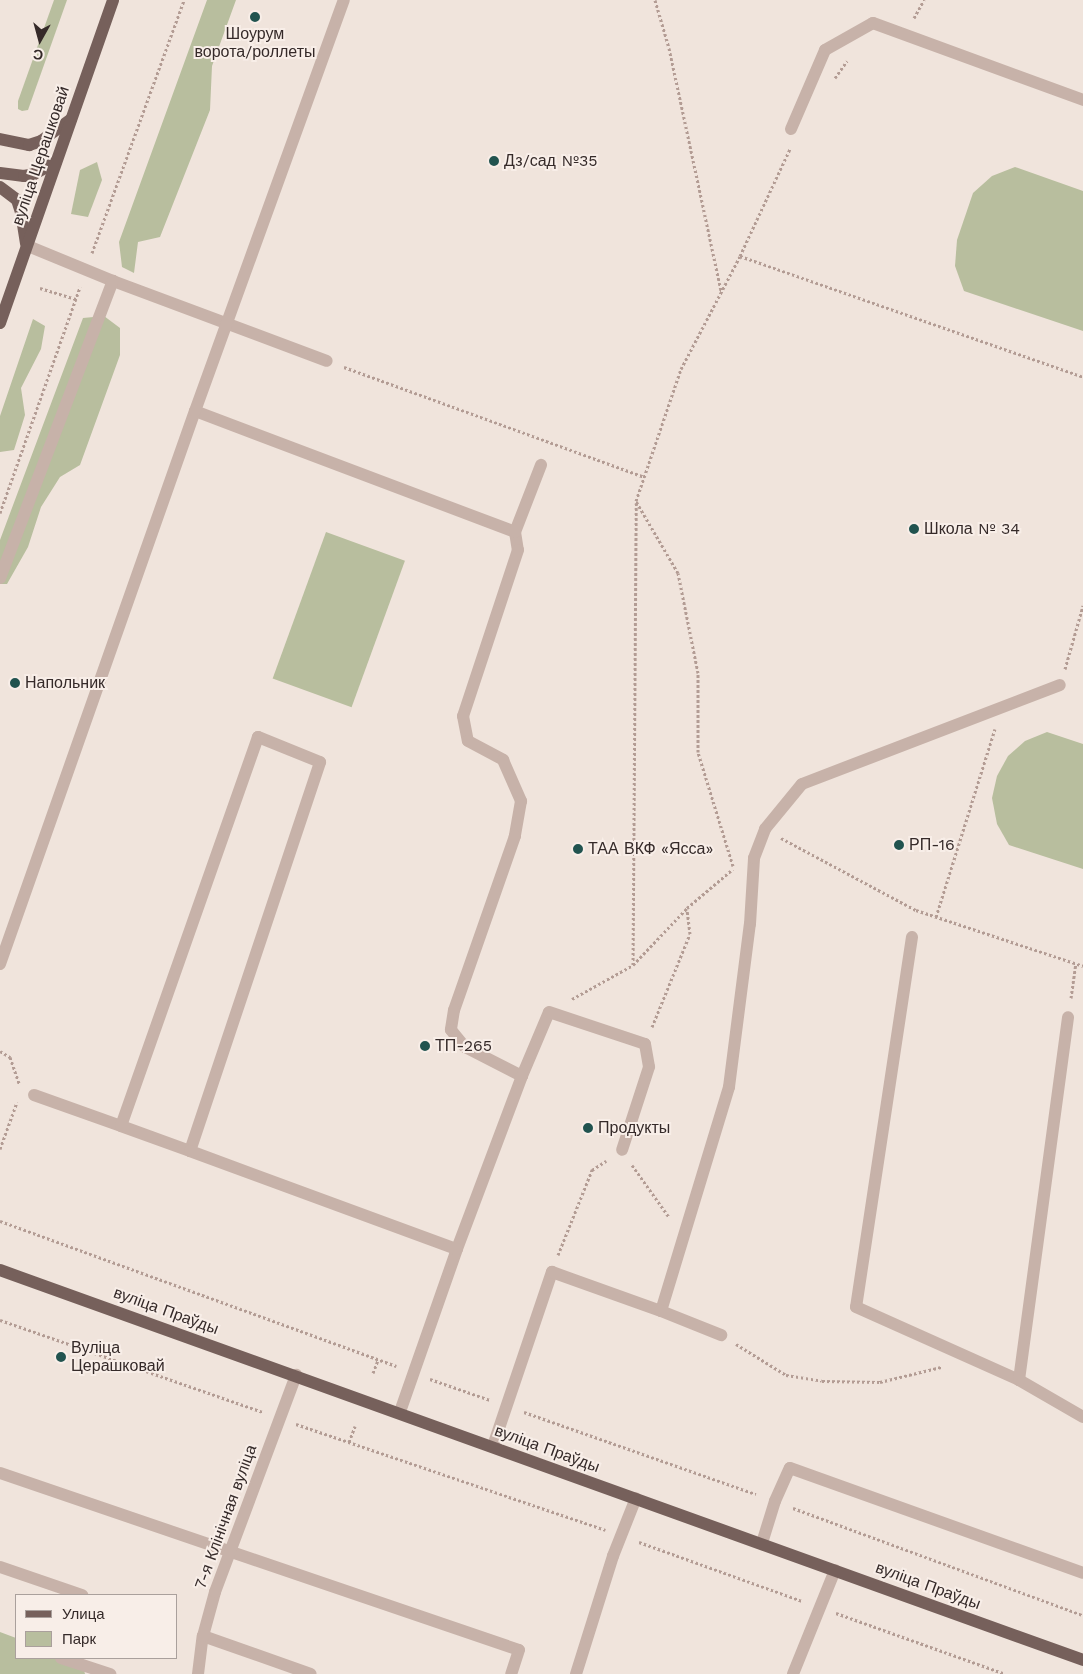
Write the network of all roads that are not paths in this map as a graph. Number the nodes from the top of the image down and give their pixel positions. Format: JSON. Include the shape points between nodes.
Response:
{"nodes":[{"id":1,"x":113,"y":0,"type":"edge"},
{"id":2,"x":344,"y":0,"type":"edge"},
{"id":3,"x":1083,"y":100,"type":"edge"},
{"id":4,"x":71,"y":119,"type":"junction"},
{"id":5,"x":791,"y":129,"type":"dead end"},
{"id":6,"x":0,"y":139,"type":"edge"},
{"id":7,"x":56,"y":162,"type":"junction"},
{"id":8,"x":0,"y":173,"type":"edge"},
{"id":9,"x":0,"y":187,"type":"edge"},
{"id":10,"x":27,"y":247,"type":"junction"},
{"id":11,"x":113,"y":281,"type":"junction"},
{"id":12,"x":0,"y":323,"type":"edge"},
{"id":13,"x":228,"y":323,"type":"junction"},
{"id":14,"x":328,"y":361,"type":"road end"},
{"id":15,"x":195,"y":411,"type":"junction"},
{"id":16,"x":541,"y":465,"type":"dead end"},
{"id":17,"x":515,"y":532,"type":"junction"},
{"id":18,"x":0,"y":578,"type":"edge"},
{"id":19,"x":1060,"y":685,"type":"road end"},
{"id":20,"x":912,"y":936,"type":"dead end"},
{"id":21,"x":0,"y":964,"type":"edge"},
{"id":22,"x":1068,"y":1017,"type":"road end"},
{"id":23,"x":522,"y":1076,"type":"junction"},
{"id":24,"x":34,"y":1095,"type":"road end"},
{"id":25,"x":121,"y":1126,"type":"junction"},
{"id":26,"x":622,"y":1150,"type":"road end"},
{"id":27,"x":190,"y":1151,"type":"junction"},
{"id":28,"x":457,"y":1249,"type":"junction"},
{"id":29,"x":0,"y":1270,"type":"edge"},
{"id":30,"x":661,"y":1311,"type":"junction"},
{"id":31,"x":721,"y":1335,"type":"road end"},
{"id":32,"x":296,"y":1374,"type":"junction"},
{"id":33,"x":1019,"y":1380,"type":"junction"},
{"id":34,"x":400,"y":1412,"type":"junction"},
{"id":35,"x":1083,"y":1417,"type":"edge"},
{"id":36,"x":493,"y":1446,"type":"junction"},
{"id":37,"x":0,"y":1473,"type":"edge"},
{"id":38,"x":636,"y":1498,"type":"junction"},
{"id":39,"x":762,"y":1543,"type":"junction"},
{"id":40,"x":229,"y":1551,"type":"junction"},
{"id":41,"x":0,"y":1567,"type":"edge"},
{"id":42,"x":835,"y":1570,"type":"junction"},
{"id":43,"x":1083,"y":1573,"type":"edge"},
{"id":44,"x":79,"y":1594,"type":"edge"},
{"id":45,"x":203,"y":1636,"type":"junction"},
{"id":46,"x":64,"y":1659,"type":"edge"},
{"id":47,"x":1083,"y":1660,"type":"edge"},
{"id":48,"x":110,"y":1674,"type":"edge"},
{"id":49,"x":198,"y":1674,"type":"edge"},
{"id":50,"x":311,"y":1674,"type":"edge"},
{"id":51,"x":511,"y":1674,"type":"edge"},
{"id":52,"x":576,"y":1674,"type":"edge"},
{"id":53,"x":793,"y":1674,"type":"edge"}],
"edges":[{"from":1,"to":4,"type":"main road","name":"вуліца Церашковай"},
{"from":2,"to":13,"type":"street"},
{"from":3,"to":5,"type":"street","via":[[873,23],[825,50]]},
{"from":4,"to":6,"type":"main road","via":[[41,141],[29,144]]},
{"from":4,"to":7,"type":"main road","name":"вуліца Церашковай"},
{"from":7,"to":8,"type":"main road","via":[[24,176]]},
{"from":7,"to":10,"type":"main road","name":"вуліца Церашковай"},
{"from":9,"to":10,"type":"main road","via":[[17,200]]},
{"from":10,"to":11,"type":"street"},
{"from":10,"to":12,"type":"main road","name":"вуліца Церашковай"},
{"from":11,"to":13,"type":"street"},
{"from":11,"to":18,"type":"street"},
{"from":13,"to":14,"type":"street"},
{"from":13,"to":15,"type":"street"},
{"from":15,"to":17,"type":"street"},
{"from":15,"to":21,"type":"street"},
{"from":16,"to":17,"type":"street"},
{"from":17,"to":23,"type":"street","via":[[518,550],[463,716],[468,741],[503,760],[521,801],[515,836],[454,1010],[451,1030],[465,1047]]},
{"from":19,"to":30,"type":"street","via":[[802,784],[765,829],[754,858],[750,924],[729,1087]]},
{"from":20,"to":33,"type":"street","via":[[856,1307]]},
{"from":22,"to":33,"type":"street"},
{"from":23,"to":26,"type":"street","via":[[549,1012],[645,1044],[649,1067]]},
{"from":23,"to":28,"type":"street"},
{"from":24,"to":25,"type":"street"},
{"from":25,"to":27,"type":"street"},
{"from":25,"to":27,"type":"street","via":[[258,738],[320,762]]},
{"from":27,"to":28,"type":"street"},
{"from":28,"to":34,"type":"street"},
{"from":29,"to":32,"type":"main road","name":"вуліца Праўды"},
{"from":30,"to":31,"type":"street"},
{"from":30,"to":36,"type":"street","via":[[552,1272]]},
{"from":32,"to":34,"type":"main road","name":"вуліца Праўды"},
{"from":32,"to":40,"type":"street","name":"7-я Клінічная вуліца"},
{"from":33,"to":35,"type":"street"},
{"from":34,"to":36,"type":"main road","name":"вуліца Праўды"},
{"from":36,"to":38,"type":"main road","name":"вуліца Праўды"},
{"from":37,"to":40,"type":"street"},
{"from":38,"to":39,"type":"main road","name":"вуліца Праўды"},
{"from":38,"to":52,"type":"street"},
{"from":39,"to":42,"type":"main road","name":"вуліца Праўды"},
{"from":39,"to":43,"type":"street","via":[[775,1501],[790,1468]]},
{"from":40,"to":45,"type":"street","name":"7-я Клінічная вуліца"},
{"from":40,"to":51,"type":"street","via":[[519,1650]]},
{"from":41,"to":44,"type":"street"},
{"from":42,"to":47,"type":"main road","name":"вуліца Праўды"},
{"from":42,"to":53,"type":"street"},
{"from":45,"to":49,"type":"street","name":"7-я Клінічная вуліца"},
{"from":45,"to":50,"type":"street"},
{"from":46,"to":48,"type":"street"}]}
